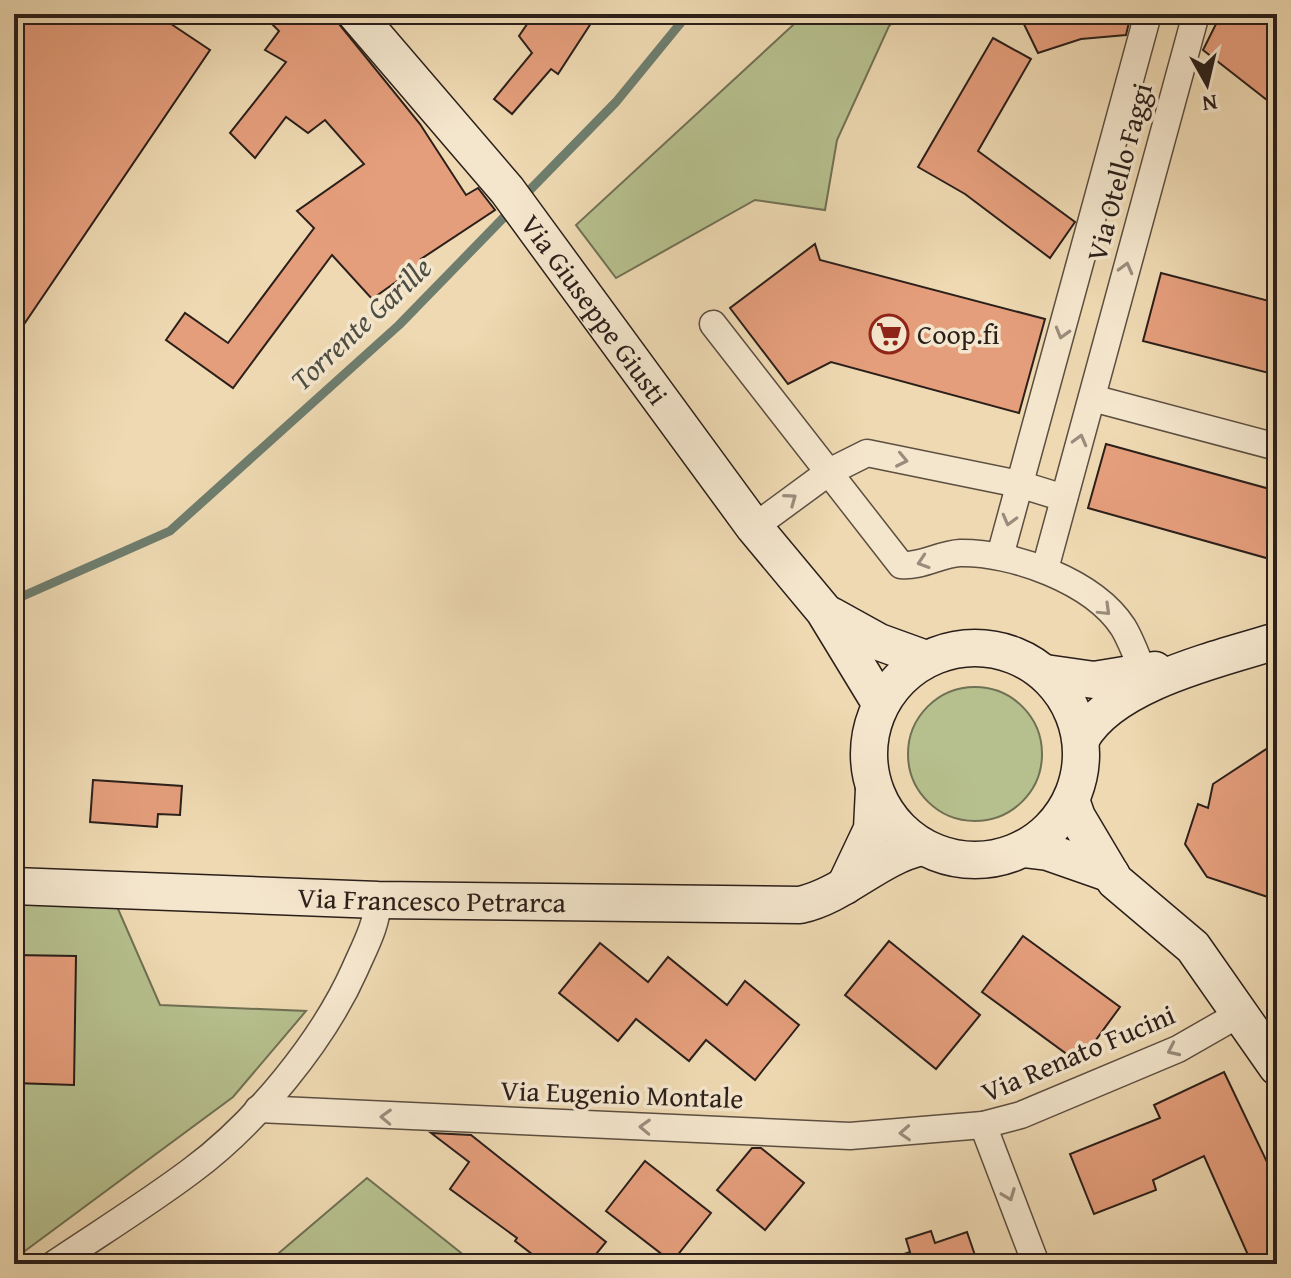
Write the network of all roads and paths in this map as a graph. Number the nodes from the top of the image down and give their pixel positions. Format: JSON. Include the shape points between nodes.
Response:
{"nodes":[{"id":1,"x":356,"y":14,"type":"edge"},
{"id":2,"x":1148,"y":14,"type":"edge"},
{"id":3,"x":1196,"y":14,"type":"edge"},
{"id":4,"x":1074,"y":290,"type":"junction"},
{"id":5,"x":1116,"y":302,"type":"junction"},
{"id":6,"x":713,"y":324,"type":"dead end"},
{"id":7,"x":1092,"y":398,"type":"junction"},
{"id":8,"x":1277,"y":447,"type":"edge"},
{"id":9,"x":829,"y":472,"type":"junction"},
{"id":10,"x":1019,"y":484,"type":"junction"},
{"id":11,"x":1064,"y":498,"type":"junction"},
{"id":12,"x":754,"y":527,"type":"junction"},
{"id":13,"x":1000,"y":556,"type":"junction"},
{"id":14,"x":1045,"y":569,"type":"junction"},
{"id":15,"x":824,"y":611,"type":"junction"},
{"id":16,"x":1277,"y":641,"type":"edge"},
{"id":17,"x":926,"y":659,"type":"junction"},
{"id":18,"x":1201,"y":665,"type":"junction"},
{"id":19,"x":1143,"y":672,"type":"junction"},
{"id":20,"x":1045,"y":673,"type":"junction"},
{"id":21,"x":880,"y":703,"type":"junction"},
{"id":22,"x":1081,"y":739,"type":"junction"},
{"id":23,"x":874,"y":789,"type":"junction"},
{"id":24,"x":1071,"y":800,"type":"junction"},
{"id":25,"x":922,"y":847,"type":"junction"},
{"id":26,"x":1023,"y":849,"type":"junction"},
{"id":27,"x":1111,"y":874,"type":"junction"},
{"id":28,"x":14,"y":886,"type":"edge"},
{"id":29,"x":845,"y":886,"type":"junction"},
{"id":30,"x":378,"y":900,"type":"junction"},
{"id":31,"x":1241,"y":1013,"type":"junction"},
{"id":32,"x":1277,"y":1067,"type":"edge"},
{"id":33,"x":258,"y":1109,"type":"junction"},
{"id":34,"x":983,"y":1125,"type":"junction"},
{"id":35,"x":54,"y":1264,"type":"edge"},
{"id":36,"x":1036,"y":1264,"type":"edge"}],
"edges":[{"from":1,"to":12,"type":"street","name":"Via Giuseppe Giusti","via":[[507,190]]},
{"from":2,"to":4,"type":"street","name":"Via Otello Faggi"},
{"from":5,"to":3,"type":"street","name":"Via Otello Faggi","one_way":true},
{"from":4,"to":5,"type":"street","name":"Via Otello Faggi"},
{"from":4,"to":10,"type":"street","name":"Via Otello Faggi","one_way":true},
{"from":5,"to":7,"type":"street","name":"Via Otello Faggi"},
{"from":6,"to":9,"type":"street"},
{"from":7,"to":8,"type":"street"},
{"from":11,"to":7,"type":"street","name":"Via Otello Faggi","one_way":true},
{"from":9,"to":10,"type":"street","one_way":true,"via":[[867,453]]},
{"from":12,"to":9,"type":"street","one_way":true},
{"from":13,"to":9,"type":"street","one_way":true,"via":[[955,553],[901,565]]},
{"from":10,"to":11,"type":"street"},
{"from":10,"to":13,"type":"street","name":"Via Otello Faggi","one_way":true},
{"from":11,"to":14,"type":"street","name":"Via Otello Faggi"},
{"from":12,"to":15,"type":"street","name":"Via Giuseppe Giusti"},
{"from":13,"to":14,"type":"street"},
{"from":14,"to":19,"type":"street","one_way":true,"via":[[1094,599],[1122,625]]},
{"from":15,"to":17,"type":"street","name":"Via Giuseppe Giusti","via":[[879,642]]},
{"from":15,"to":21,"type":"street","name":"Via Giuseppe Giusti"},
{"from":16,"to":18,"type":"street"},
{"from":17,"to":20,"type":"street","via":[[966,647],[1008,652]]},
{"from":17,"to":21,"type":"street","via":[[900,678]]},
{"from":18,"to":19,"type":"street"},
{"from":18,"to":22,"type":"street","via":[[1122,697],[1090,722]]},
{"from":19,"to":20,"type":"street","via":[[1094,680]]},
{"from":20,"to":22,"type":"street","via":[[1074,714]]},
{"from":21,"to":23,"type":"street","via":[[870,731],[868,761]]},
{"from":22,"to":24,"type":"street","via":[[1080,771]]},
{"from":23,"to":25,"type":"street","via":[[888,817]]},
{"from":23,"to":29,"type":"street","via":[[872,829]]},
{"from":24,"to":26,"type":"street","via":[[1042,837]]},
{"from":24,"to":27,"type":"street"},
{"from":25,"to":26,"type":"street","via":[[972,860]]},
{"from":25,"to":29,"type":"street","name":"Via Francesco Petrarca","via":[[902,852]]},
{"from":26,"to":27,"type":"street"},
{"from":27,"to":31,"type":"street","via":[[1193,947]]},
{"from":28,"to":30,"type":"street","name":"Via Francesco Petrarca"},
{"from":29,"to":30,"type":"street","name":"Via Francesco Petrarca","via":[[823,900],[800,905]]},
{"from":30,"to":33,"type":"street","via":[[377,919],[345,992]]},
{"from":31,"to":32,"type":"street"},
{"from":31,"to":34,"type":"street","name":"Via Renato Fucini","one_way":true,"via":[[1178,1049],[1021,1115]]},
{"from":34,"to":33,"type":"street","name":"Via Eugenio Montale","one_way":true,"via":[[850,1136]]},
{"from":33,"to":35,"type":"street","via":[[193,1170]]},
{"from":34,"to":36,"type":"street","name":"Via Renato Fucini","one_way":true}]}
